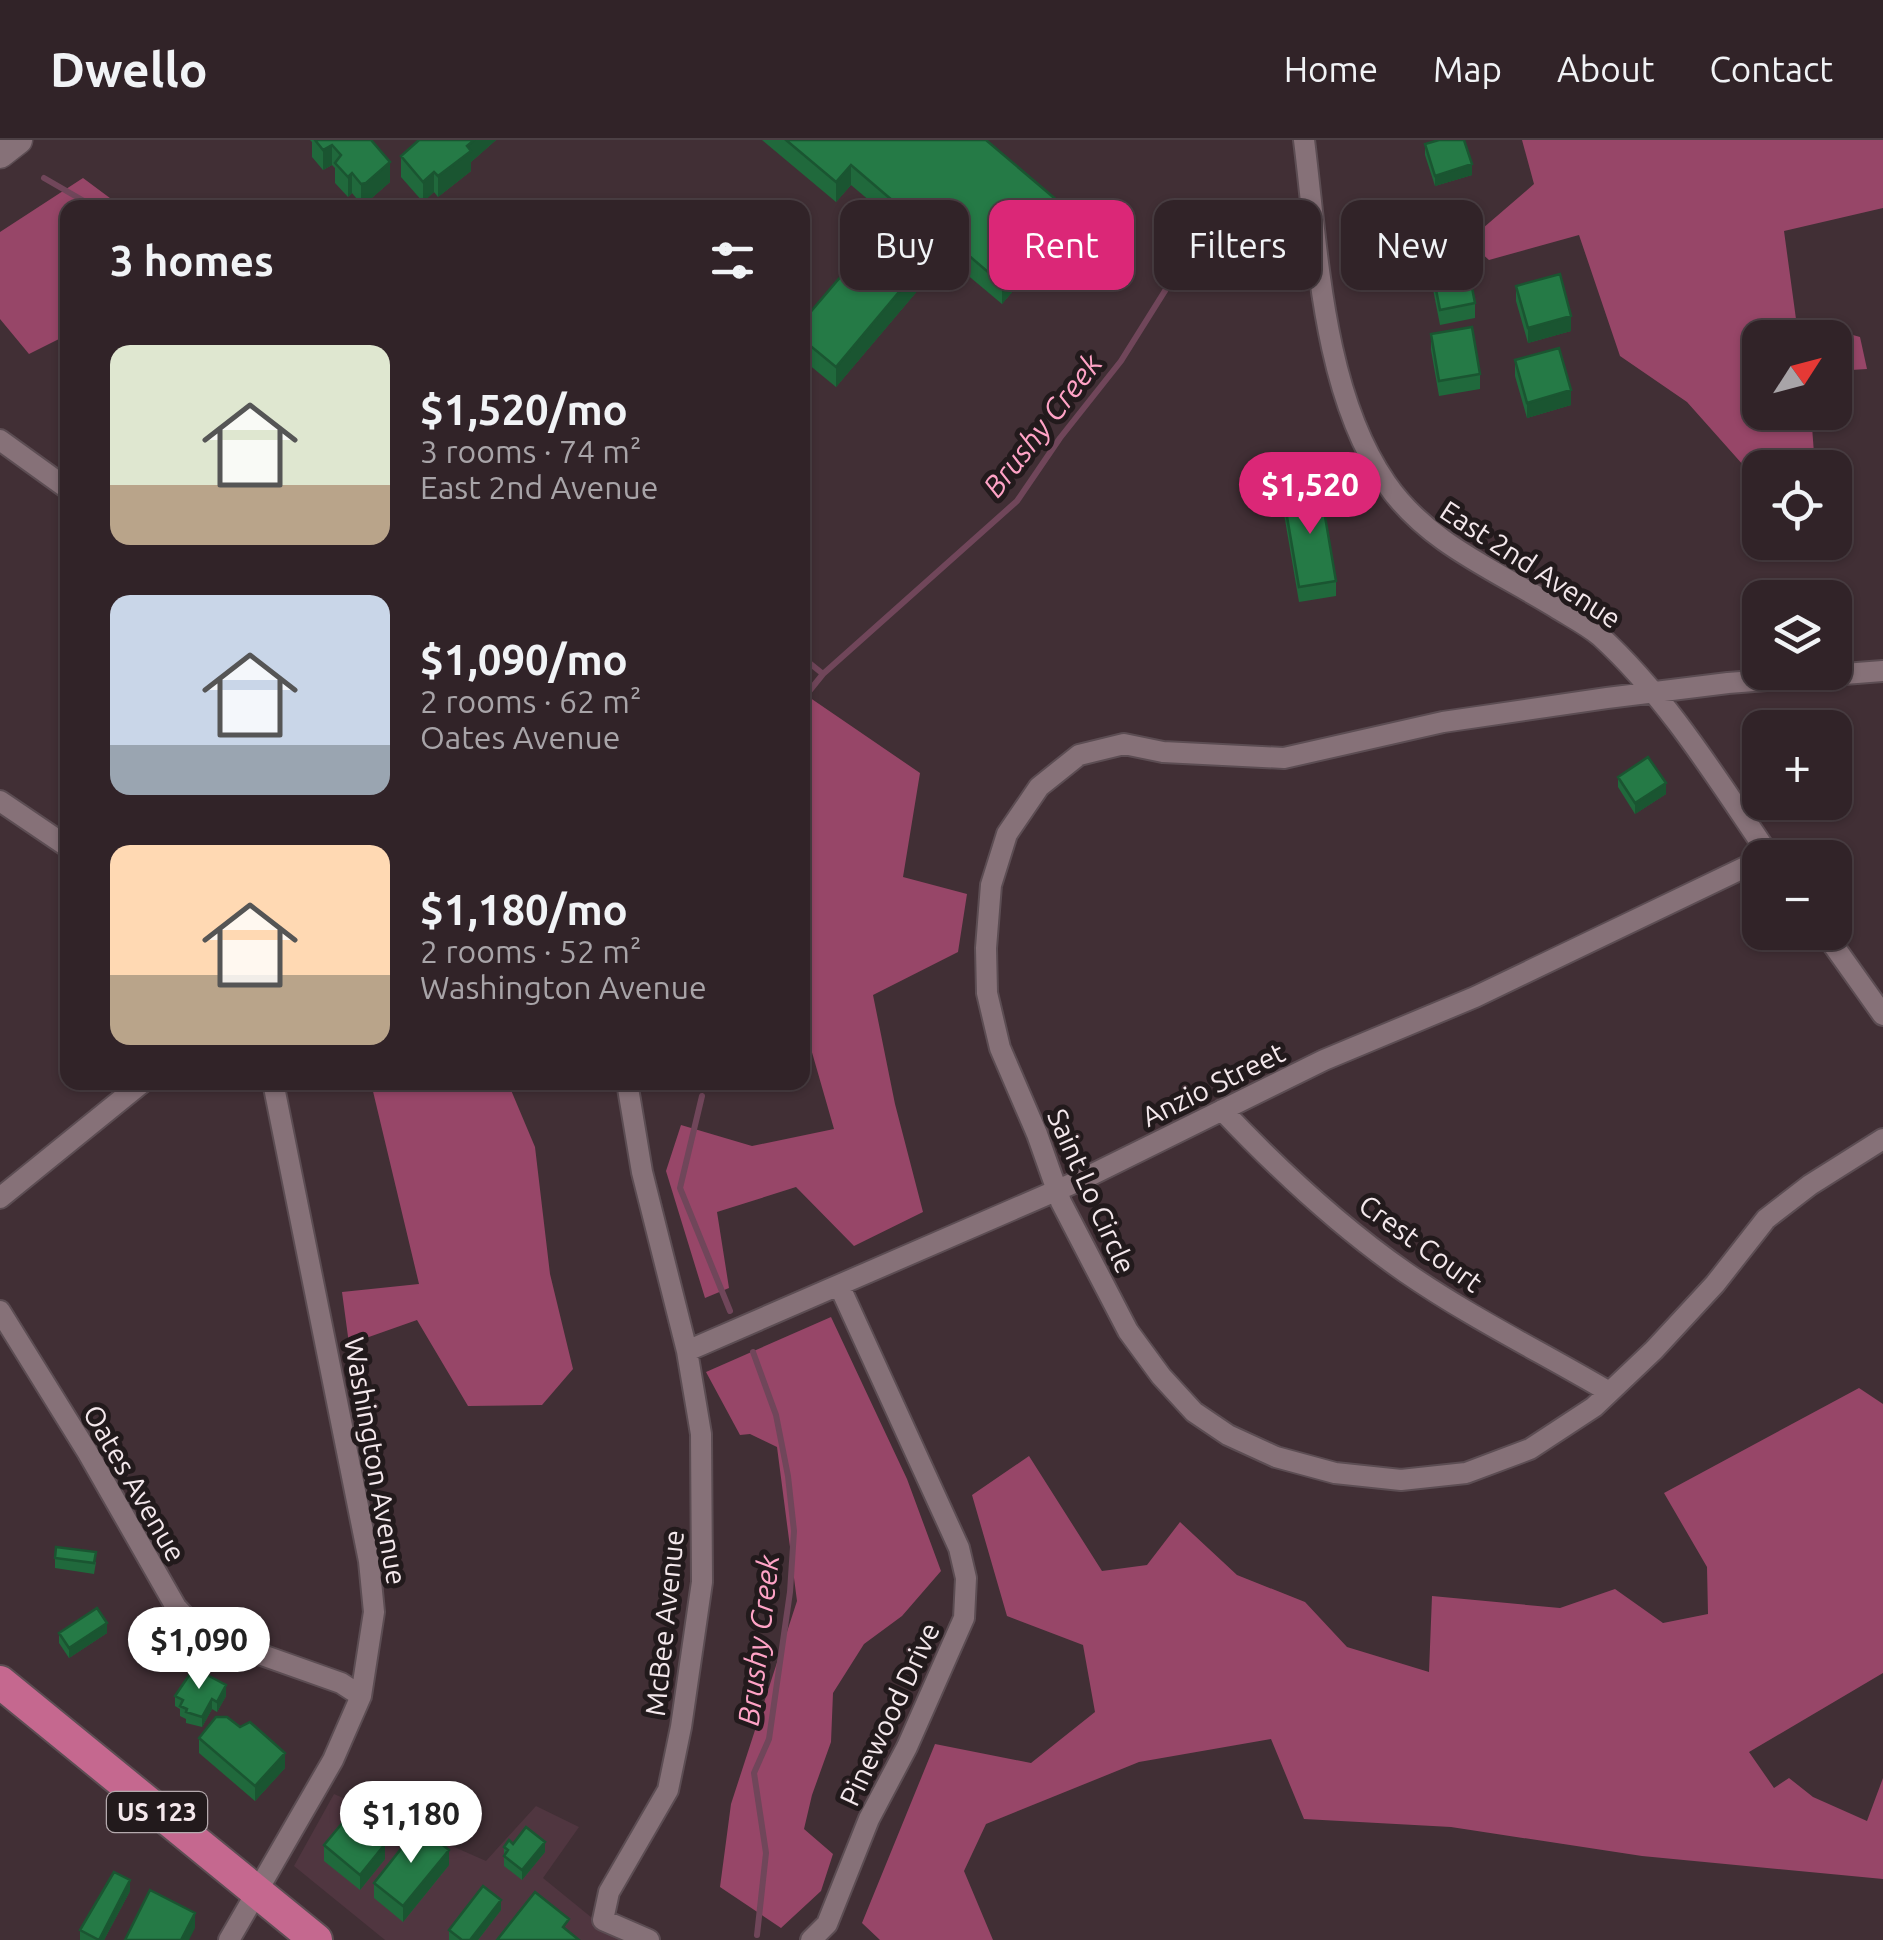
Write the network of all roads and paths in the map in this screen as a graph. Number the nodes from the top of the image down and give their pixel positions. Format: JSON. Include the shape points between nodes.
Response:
{"nodes":[{"id":1,"x":18,"y":140,"type":"edge"},
{"id":2,"x":1304,"y":140,"type":"edge"},
{"id":3,"x":0,"y":154,"type":"edge"},
{"id":4,"x":0,"y":440,"type":"edge"},
{"id":5,"x":60,"y":483,"type":"edge"},
{"id":6,"x":1883,"y":671,"type":"edge"},
{"id":7,"x":1652,"y":692,"type":"junction"},
{"id":8,"x":0,"y":801,"type":"edge"},
{"id":9,"x":1754,"y":840,"type":"edge"},
{"id":10,"x":60,"y":842,"type":"edge"},
{"id":11,"x":1742,"y":869,"type":"edge"},
{"id":12,"x":1837,"y":950,"type":"edge"},
{"id":13,"x":1883,"y":1015,"type":"edge"},
{"id":14,"x":133,"y":1090,"type":"edge"},
{"id":15,"x":275,"y":1090,"type":"edge"},
{"id":16,"x":628,"y":1090,"type":"edge"},
{"id":17,"x":1222,"y":1110,"type":"junction"},
{"id":18,"x":1883,"y":1139,"type":"edge"},
{"id":19,"x":1056,"y":1190,"type":"junction"},
{"id":20,"x":0,"y":1198,"type":"edge"},
{"id":21,"x":838,"y":1284,"type":"junction"},
{"id":22,"x":0,"y":1311,"type":"edge"},
{"id":23,"x":687,"y":1351,"type":"junction"},
{"id":24,"x":1609,"y":1392,"type":"junction"},
{"id":25,"x":0,"y":1682,"type":"edge"},
{"id":26,"x":361,"y":1696,"type":"junction"},
{"id":27,"x":258,"y":1893,"type":"junction"},
{"id":28,"x":228,"y":1940,"type":"edge"},
{"id":29,"x":316,"y":1940,"type":"edge"},
{"id":30,"x":649,"y":1940,"type":"edge"},
{"id":31,"x":811,"y":1940,"type":"edge"}],
"edges":[{"from":1,"to":3,"type":"main road"},
{"from":2,"to":7,"type":"street","name":"East 2nd Avenue","via":[[1334,366],[1383,480],[1418,524],[1598,634]]},
{"from":4,"to":5,"type":"street"},
{"from":6,"to":7,"type":"street"},
{"from":7,"to":9,"type":"street","name":"East 2nd Avenue"},
{"from":7,"to":19,"type":"street","name":"Saint Lo Circle","via":[[1443,722],[1284,758],[1124,744],[1079,754],[1038,787],[1008,834],[991,884],[987,992],[1000,1048]]},
{"from":8,"to":10,"type":"street"},
{"from":11,"to":17,"type":"street","name":"Anzio Street","via":[[1588,946]]},
{"from":12,"to":13,"type":"street"},
{"from":14,"to":20,"type":"street"},
{"from":15,"to":26,"type":"street","name":"Washington Avenue","via":[[369,1561],[374,1612]]},
{"from":16,"to":23,"type":"street","name":"McBee Avenue"},
{"from":17,"to":19,"type":"street","name":"Anzio Street"},
{"from":17,"to":24,"type":"street","name":"Crest Court","via":[[1403,1271]]},
{"from":18,"to":24,"type":"street","name":"Saint Lo Circle","via":[[1766,1220],[1715,1284]]},
{"from":19,"to":21,"type":"street","name":"Anzio Street"},
{"from":19,"to":24,"type":"street","name":"Saint Lo Circle","via":[[1104,1288],[1161,1376],[1194,1412],[1276,1456],[1335,1473],[1402,1480],[1466,1473],[1530,1449]]},
{"from":21,"to":23,"type":"street","name":"Anzio Street"},
{"from":21,"to":31,"type":"street","name":"Pinewood Drive","via":[[959,1548],[966,1578],[964,1618],[943,1669],[827,1924]]},
{"from":22,"to":26,"type":"street","name":"Oates Avenue","via":[[176,1607],[200,1633]]},
{"from":23,"to":30,"type":"street","name":"McBee Avenue","via":[[701,1434],[702,1582],[681,1727],[668,1790],[609,1892],[603,1920]]},
{"from":25,"to":27,"type":"highway","number":"US 123"},
{"from":26,"to":27,"type":"street","name":"Washington Avenue"},
{"from":27,"to":28,"type":"street","name":"Washington Avenue"},
{"from":27,"to":29,"type":"highway","number":"US 123"}]}
